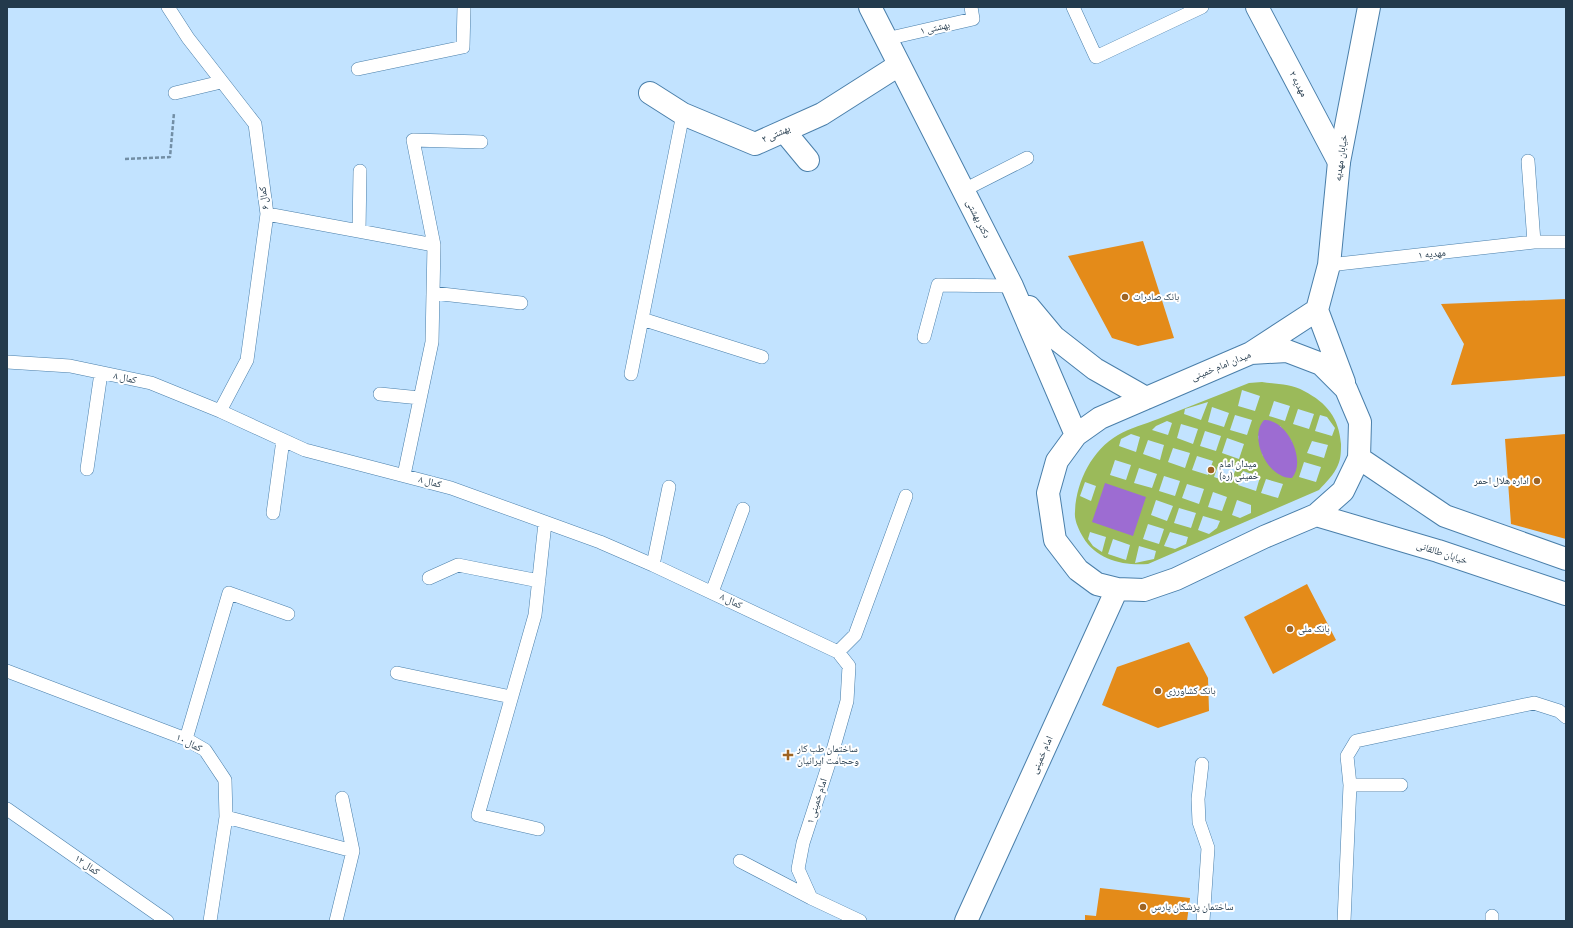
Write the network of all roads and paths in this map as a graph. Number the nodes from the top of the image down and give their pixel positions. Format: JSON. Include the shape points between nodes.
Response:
{"nodes":[{"id":1,"x":168,"y":7,"type":"edge"},
{"id":2,"x":464,"y":7,"type":"edge"},
{"id":3,"x":870,"y":7,"type":"edge"},
{"id":4,"x":971,"y":7,"type":"edge"},
{"id":5,"x":1073,"y":7,"type":"edge"},
{"id":6,"x":1202,"y":7,"type":"edge"},
{"id":7,"x":1257,"y":7,"type":"edge"},
{"id":8,"x":1368,"y":7,"type":"edge"},
{"id":9,"x":886,"y":39,"type":"junction"},
{"id":10,"x":899,"y":65,"type":"junction"},
{"id":11,"x":358,"y":69,"type":"dead end"},
{"id":12,"x":221,"y":82,"type":"junction"},
{"id":13,"x":175,"y":93,"type":"joint"},
{"id":14,"x":650,"y":93,"type":"dead end"},
{"id":15,"x":683,"y":114,"type":"junction"},
{"id":16,"x":784,"y":131,"type":"junction"},
{"id":17,"x":480,"y":142,"type":"dead end"},
{"id":18,"x":1027,"y":158,"type":"dead end"},
{"id":19,"x":125,"y":159,"type":"dead end"},
{"id":20,"x":808,"y":160,"type":"dead end"},
{"id":21,"x":1528,"y":161,"type":"dead end"},
{"id":22,"x":1339,"y":162,"type":"junction"},
{"id":23,"x":360,"y":171,"type":"dead end"},
{"id":24,"x":964,"y":190,"type":"junction"},
{"id":25,"x":266,"y":214,"type":"junction"},
{"id":26,"x":359,"y":231,"type":"junction"},
{"id":27,"x":1534,"y":242,"type":"junction"},
{"id":28,"x":1566,"y":242,"type":"edge"},
{"id":29,"x":434,"y":245,"type":"junction"},
{"id":30,"x":1330,"y":265,"type":"junction"},
{"id":31,"x":1012,"y":286,"type":"junction"},
{"id":32,"x":433,"y":293,"type":"junction"},
{"id":33,"x":521,"y":303,"type":"dead end"},
{"id":34,"x":1317,"y":310,"type":"junction"},
{"id":35,"x":642,"y":319,"type":"junction"},
{"id":36,"x":924,"y":337,"type":"dead end"},
{"id":37,"x":1251,"y":353,"type":"junction"},
{"id":38,"x":762,"y":357,"type":"dead end"},
{"id":39,"x":7,"y":362,"type":"edge"},
{"id":40,"x":101,"y":373,"type":"junction"},
{"id":41,"x":631,"y":374,"type":"dead end"},
{"id":42,"x":1346,"y":389,"type":"junction"},
{"id":43,"x":380,"y":394,"type":"dead end"},
{"id":44,"x":420,"y":398,"type":"junction"},
{"id":45,"x":1146,"y":398,"type":"junction"},
{"id":46,"x":220,"y":411,"type":"junction"},
{"id":47,"x":1076,"y":435,"type":"junction"},
{"id":48,"x":283,"y":440,"type":"junction"},
{"id":49,"x":1359,"y":458,"type":"junction"},
{"id":50,"x":87,"y":469,"type":"dead end"},
{"id":51,"x":404,"y":476,"type":"junction"},
{"id":52,"x":669,"y":487,"type":"dead end"},
{"id":53,"x":906,"y":496,"type":"dead end"},
{"id":54,"x":743,"y":509,"type":"dead end"},
{"id":55,"x":273,"y":513,"type":"dead end"},
{"id":56,"x":1316,"y":515,"type":"junction"},
{"id":57,"x":545,"y":523,"type":"junction"},
{"id":58,"x":1566,"y":559,"type":"edge"},
{"id":59,"x":653,"y":565,"type":"junction"},
{"id":60,"x":429,"y":578,"type":"dead end"},
{"id":61,"x":539,"y":581,"type":"junction"},
{"id":62,"x":1118,"y":589,"type":"junction"},
{"id":63,"x":712,"y":592,"type":"junction"},
{"id":64,"x":1566,"y":594,"type":"edge"},
{"id":65,"x":288,"y":614,"type":"dead end"},
{"id":66,"x":838,"y":652,"type":"junction"},
{"id":67,"x":7,"y":671,"type":"edge"},
{"id":68,"x":397,"y":673,"type":"dead end"},
{"id":69,"x":511,"y":698,"type":"junction"},
{"id":70,"x":1566,"y":717,"type":"edge"},
{"id":71,"x":186,"y":739,"type":"junction"},
{"id":72,"x":1202,"y":764,"type":"dead end"},
{"id":73,"x":1350,"y":785,"type":"junction"},
{"id":74,"x":1401,"y":785,"type":"dead end"},
{"id":75,"x":342,"y":798,"type":"dead end"},
{"id":76,"x":7,"y":809,"type":"edge"},
{"id":77,"x":226,"y":817,"type":"junction"},
{"id":78,"x":538,"y":829,"type":"dead end"},
{"id":79,"x":353,"y":851,"type":"junction"},
{"id":80,"x":740,"y":861,"type":"dead end"},
{"id":81,"x":811,"y":898,"type":"junction"},
{"id":82,"x":167,"y":921,"type":"edge"},
{"id":83,"x":210,"y":921,"type":"edge"},
{"id":84,"x":336,"y":921,"type":"edge"},
{"id":85,"x":860,"y":921,"type":"edge"},
{"id":86,"x":966,"y":921,"type":"edge"},
{"id":87,"x":1203,"y":921,"type":"edge"},
{"id":88,"x":1344,"y":921,"type":"edge"}],
"edges":[{"from":1,"to":12,"type":"lane","name":"کمال ۶"},
{"from":2,"to":11,"type":"lane","via":[[463,47]]},
{"from":3,"to":9,"type":"main road","name":"دکتر بهشتی"},
{"from":4,"to":9,"type":"lane","name":"بهشتی ۱","via":[[973,19]]},
{"from":5,"to":6,"type":"lane","via":[[1096,57]]},
{"from":7,"to":22,"type":"main road","name":"مهدیه ۲"},
{"from":8,"to":22,"type":"main road","name":"خیابان مهدیه"},
{"from":9,"to":10,"type":"main road","name":"دکتر بهشتی"},
{"from":10,"to":16,"type":"main road","name":"بهشتی ۲","via":[[822,114]]},
{"from":10,"to":24,"type":"main road","name":"دکتر بهشتی"},
{"from":12,"to":13,"type":"lane"},
{"from":12,"to":25,"type":"lane","name":"کمال ۶","via":[[255,124]]},
{"from":13,"to":19,"type":"path","via":[[170,157]]},
{"from":14,"to":15,"type":"main road","name":"بهشتی ۲"},
{"from":15,"to":16,"type":"main road","name":"بهشتی ۲","via":[[755,144]]},
{"from":15,"to":35,"type":"lane"},
{"from":16,"to":20,"type":"main road"},
{"from":17,"to":29,"type":"lane","via":[[413,140]]},
{"from":18,"to":24,"type":"lane"},
{"from":21,"to":27,"type":"lane"},
{"from":22,"to":30,"type":"main road","name":"خیابان مهدیه"},
{"from":23,"to":26,"type":"lane"},
{"from":24,"to":31,"type":"main road","name":"دکتر بهشتی"},
{"from":25,"to":26,"type":"lane"},
{"from":25,"to":46,"type":"lane","name":"کمال ۶","via":[[247,360]]},
{"from":26,"to":29,"type":"lane"},
{"from":27,"to":28,"type":"lane","name":"مهدیه ۱"},
{"from":27,"to":30,"type":"lane","name":"مهدیه ۱"},
{"from":29,"to":32,"type":"lane"},
{"from":30,"to":34,"type":"main road","name":"خیابان مهدیه"},
{"from":31,"to":36,"type":"lane","via":[[938,285]]},
{"from":31,"to":45,"type":"main road","via":[[1054,337],[1095,369]]},
{"from":31,"to":47,"type":"main road","name":"دکتر بهشتی"},
{"from":32,"to":33,"type":"lane"},
{"from":32,"to":44,"type":"lane","via":[[432,342]]},
{"from":34,"to":37,"type":"main road"},
{"from":34,"to":42,"type":"main road"},
{"from":35,"to":38,"type":"lane"},
{"from":35,"to":41,"type":"lane"},
{"from":37,"to":42,"type":"main road","name":"میدان امام خمینی","via":[[1287,351],[1321,364]]},
{"from":37,"to":45,"type":"main road","name":"میدان امام خمینی"},
{"from":39,"to":40,"type":"lane","name":"کمال ۸","via":[[70,366]]},
{"from":40,"to":46,"type":"lane","name":"کمال ۸","via":[[151,384]]},
{"from":40,"to":50,"type":"lane"},
{"from":42,"to":49,"type":"main road","name":"میدان امام خمینی","via":[[1360,422]]},
{"from":43,"to":44,"type":"lane"},
{"from":44,"to":51,"type":"lane"},
{"from":45,"to":47,"type":"main road","name":"میدان امام خمینی","via":[[1100,418]]},
{"from":46,"to":48,"type":"lane","name":"کمال ۸"},
{"from":47,"to":62,"type":"main road","name":"میدان امام خمینی","via":[[1057,461],[1048,493],[1055,540],[1078,570],[1097,584]]},
{"from":48,"to":51,"type":"lane","name":"کمال ۸","via":[[305,450]]},
{"from":48,"to":55,"type":"lane"},
{"from":49,"to":56,"type":"main road","name":"میدان امام خمینی","via":[[1343,491]]},
{"from":49,"to":58,"type":"main road","via":[[1445,516]]},
{"from":51,"to":57,"type":"lane","name":"کمال ۸","via":[[450,488]]},
{"from":52,"to":59,"type":"lane"},
{"from":53,"to":66,"type":"lane","via":[[855,635]]},
{"from":54,"to":63,"type":"lane"},
{"from":56,"to":62,"type":"main road","name":"میدان امام خمینی","via":[[1176,579],[1144,590]]},
{"from":56,"to":64,"type":"main road","name":"خیابان طالقانی","via":[[1438,551]]},
{"from":57,"to":59,"type":"lane","name":"کمال ۸","via":[[600,542]]},
{"from":57,"to":61,"type":"lane"},
{"from":59,"to":63,"type":"lane","name":"کمال ۸"},
{"from":60,"to":61,"type":"lane","via":[[458,565]]},
{"from":61,"to":69,"type":"lane","via":[[535,615]]},
{"from":62,"to":86,"type":"main road","name":"امام خمینی"},
{"from":63,"to":66,"type":"lane","name":"کمال ۸"},
{"from":65,"to":71,"type":"lane","via":[[229,593]]},
{"from":66,"to":81,"type":"lane","name":"امام خمینی ۱","via":[[849,666],[847,701],[803,843],[798,869]]},
{"from":67,"to":71,"type":"lane","name":"کمال ۱۰"},
{"from":68,"to":69,"type":"lane"},
{"from":69,"to":78,"type":"lane","via":[[478,815]]},
{"from":70,"to":73,"type":"lane","via":[[1559,711],[1534,703],[1356,741],[1347,756]]},
{"from":71,"to":77,"type":"lane","name":"کمال ۱۰","via":[[205,750],[225,780]]},
{"from":72,"to":87,"type":"lane","via":[[1198,799],[1199,822],[1208,848]]},
{"from":73,"to":74,"type":"lane"},
{"from":73,"to":88,"type":"lane"},
{"from":75,"to":79,"type":"lane"},
{"from":76,"to":82,"type":"lane","name":"کمال ۱۲"},
{"from":77,"to":79,"type":"lane"},
{"from":77,"to":83,"type":"lane","name":"کمال ۱۰"},
{"from":79,"to":84,"type":"lane"},
{"from":80,"to":81,"type":"lane"},
{"from":81,"to":85,"type":"lane"}]}
